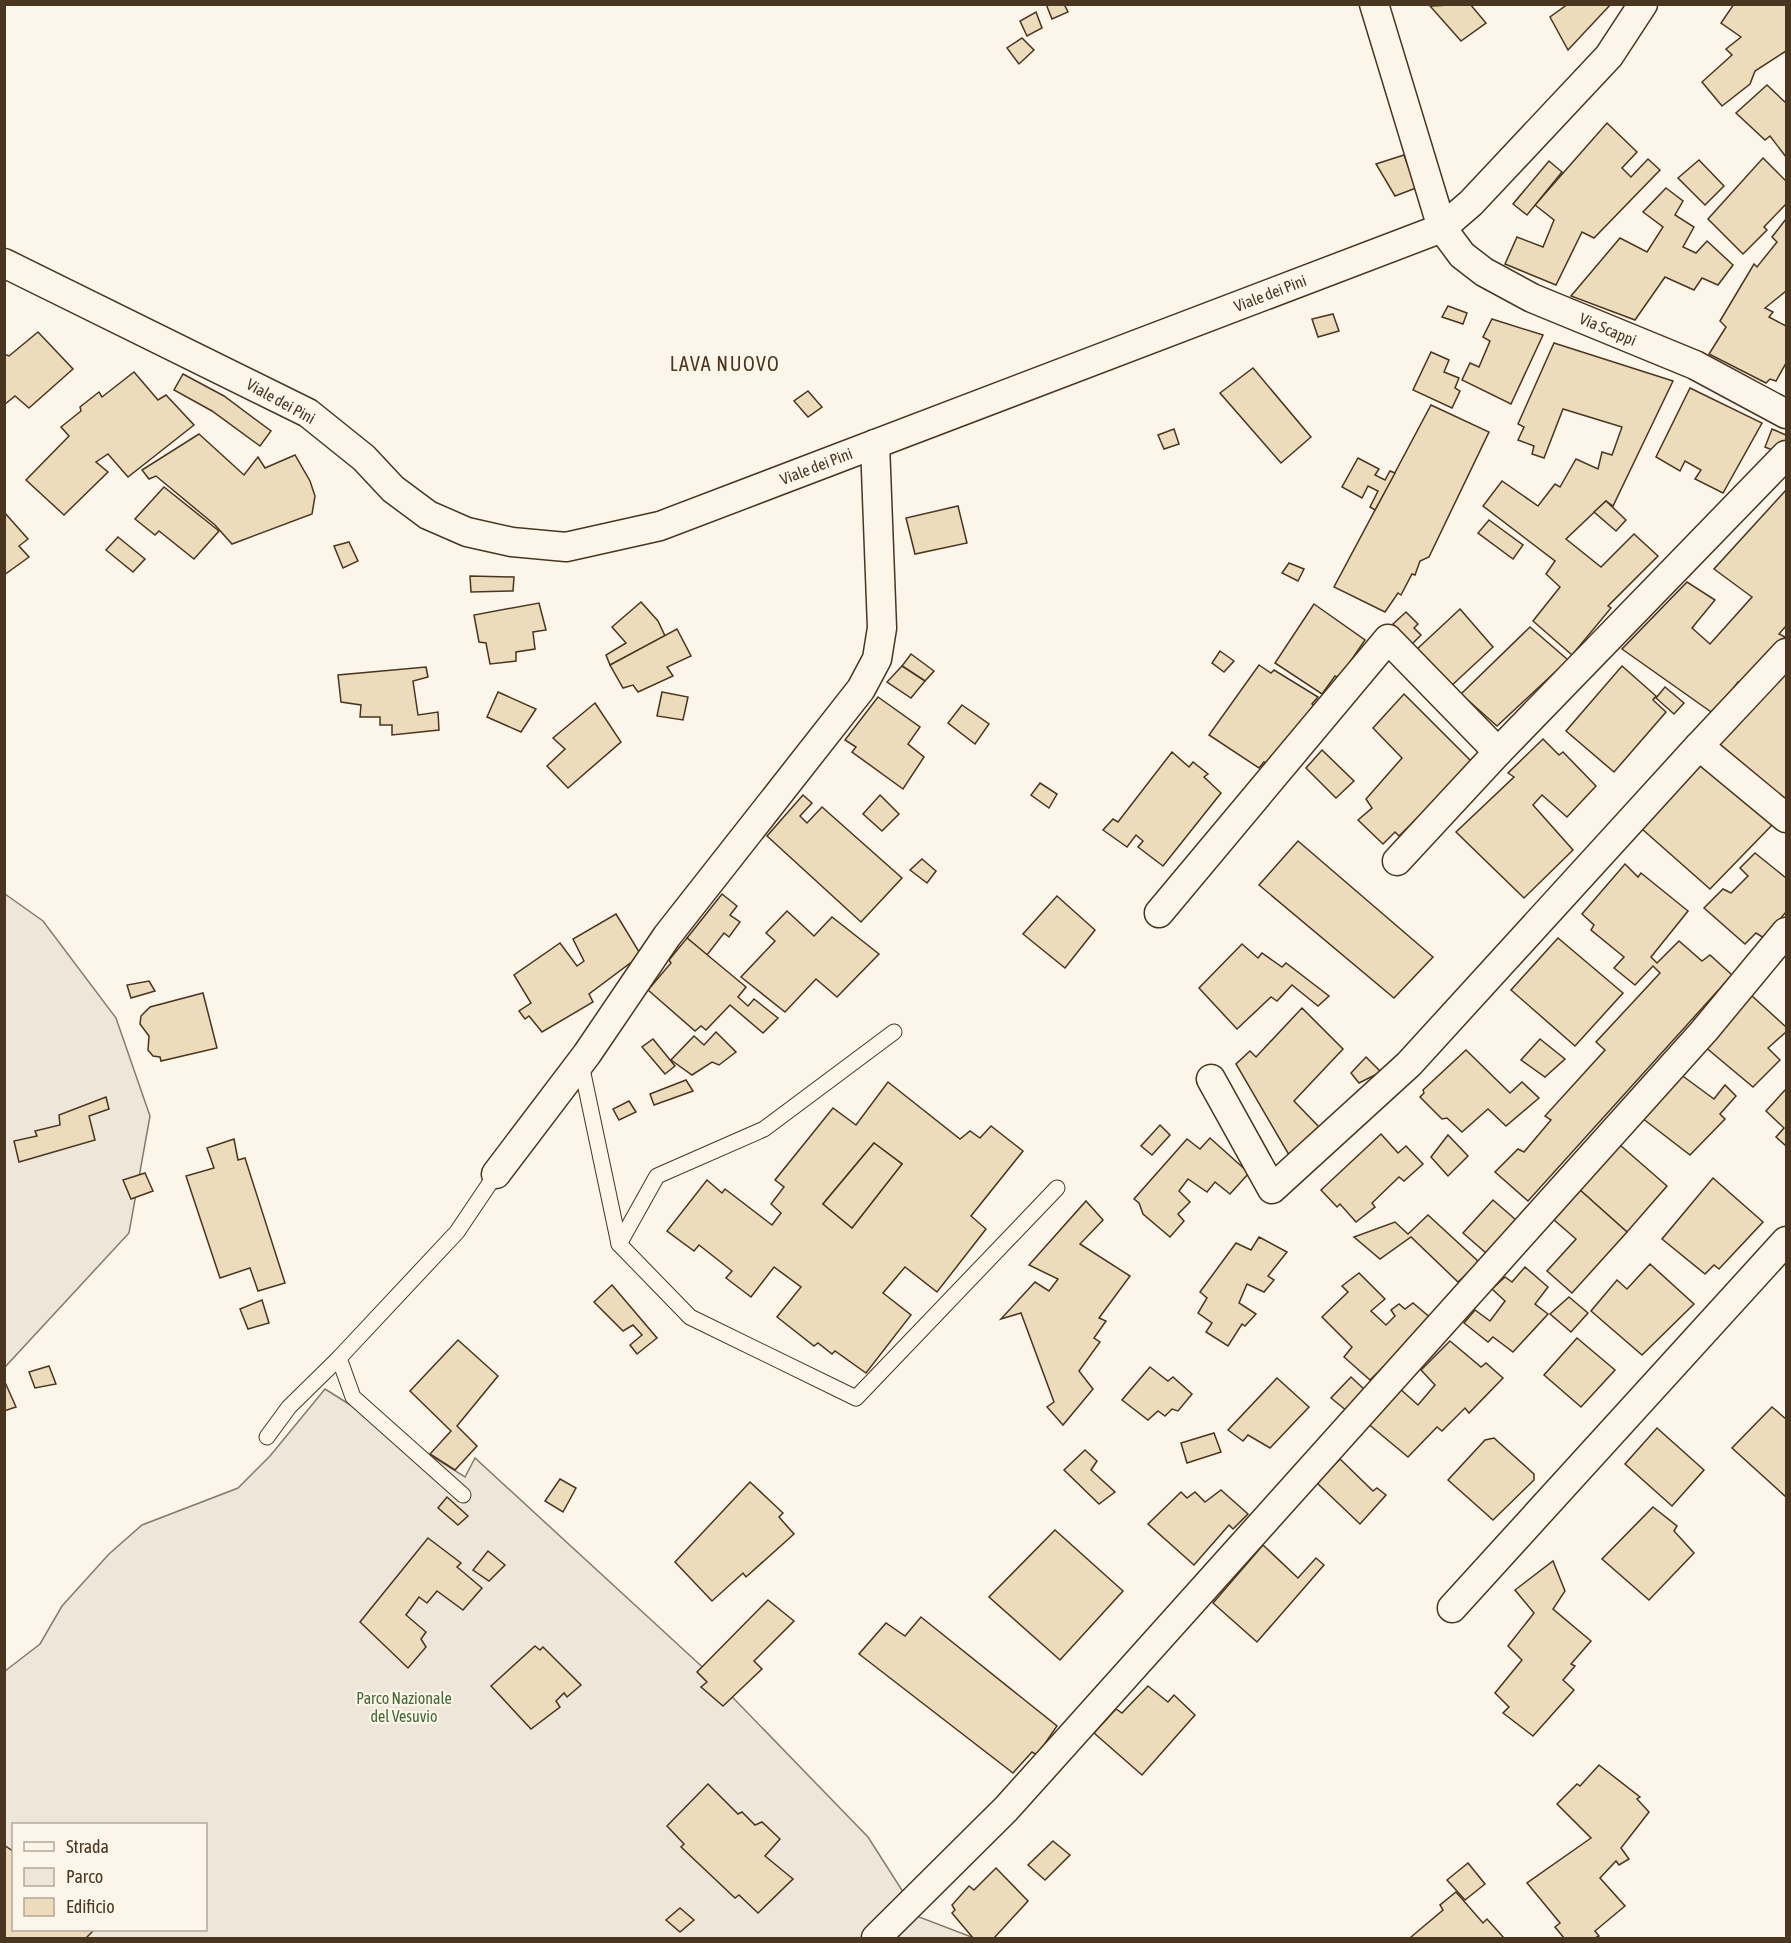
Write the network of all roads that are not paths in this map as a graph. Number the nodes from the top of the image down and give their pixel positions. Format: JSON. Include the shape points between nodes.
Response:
{"nodes":[{"id":1,"x":1374,"y":4,"type":"edge"},
{"id":2,"x":1643,"y":4,"type":"edge"},
{"id":3,"x":1442,"y":228,"type":"junction"},
{"id":4,"x":4,"y":262,"type":"edge"},
{"id":5,"x":1786,"y":414,"type":"edge"},
{"id":6,"x":875,"y":444,"type":"junction"},
{"id":7,"x":1786,"y":455,"type":"edge"},
{"id":8,"x":1786,"y":653,"type":"edge"},
{"id":9,"x":1700,"y":746,"type":"junction"},
{"id":10,"x":1498,"y":752,"type":"junction"},
{"id":11,"x":1786,"y":818,"type":"edge"},
{"id":12,"x":1397,"y":861,"type":"dead end"},
{"id":13,"x":1159,"y":913,"type":"dead end"},
{"id":14,"x":1786,"y":932,"type":"edge"},
{"id":15,"x":894,"y":1032,"type":"dead end"},
{"id":16,"x":581,"y":1064,"type":"junction"},
{"id":17,"x":1211,"y":1079,"type":"dead end"},
{"id":18,"x":496,"y":1174,"type":"joint"},
{"id":19,"x":1057,"y":1188,"type":"dead end"},
{"id":20,"x":1786,"y":1241,"type":"edge"},
{"id":21,"x":619,"y":1244,"type":"junction"},
{"id":22,"x":339,"y":1358,"type":"junction"},
{"id":23,"x":267,"y":1437,"type":"dead end"},
{"id":24,"x":463,"y":1495,"type":"dead end"},
{"id":25,"x":1452,"y":1608,"type":"dead end"},
{"id":26,"x":876,"y":1938,"type":"edge"}],
"edges":[{"from":1,"to":3,"type":"street"},
{"from":2,"to":3,"type":"street","name":"Viale dei Pini","via":[[1609,56],[1471,203]]},
{"from":3,"to":5,"type":"street","name":"Via Scappi","via":[[1462,255],[1532,298],[1695,365]]},
{"from":3,"to":6,"type":"street","name":"Viale dei Pini"},
{"from":4,"to":6,"type":"street","name":"Viale dei Pini","via":[[308,413],[428,515],[467,532],[512,542],[566,547],[660,526]]},
{"from":6,"to":16,"type":"street","via":[[882,628],[877,659],[861,689],[666,936]]},
{"from":7,"to":10,"type":"street"},
{"from":8,"to":9,"type":"street"},
{"from":9,"to":11,"type":"street"},
{"from":9,"to":17,"type":"street","via":[[1409,1064],[1272,1189]]},
{"from":10,"to":12,"type":"street"},
{"from":10,"to":13,"type":"street","via":[[1388,639]]},
{"from":14,"to":26,"type":"street","via":[[1704,1031],[1006,1809]]},
{"from":15,"to":21,"type":"lane","via":[[764,1129],[657,1176]]},
{"from":16,"to":18,"type":"street"},
{"from":16,"to":21,"type":"lane"},
{"from":18,"to":22,"type":"lane","via":[[457,1232]]},
{"from":19,"to":21,"type":"lane","via":[[856,1398],[690,1317]]},
{"from":20,"to":25,"type":"street"},
{"from":22,"to":23,"type":"lane","via":[[289,1407]]},
{"from":22,"to":24,"type":"lane","via":[[353,1397]]}]}
